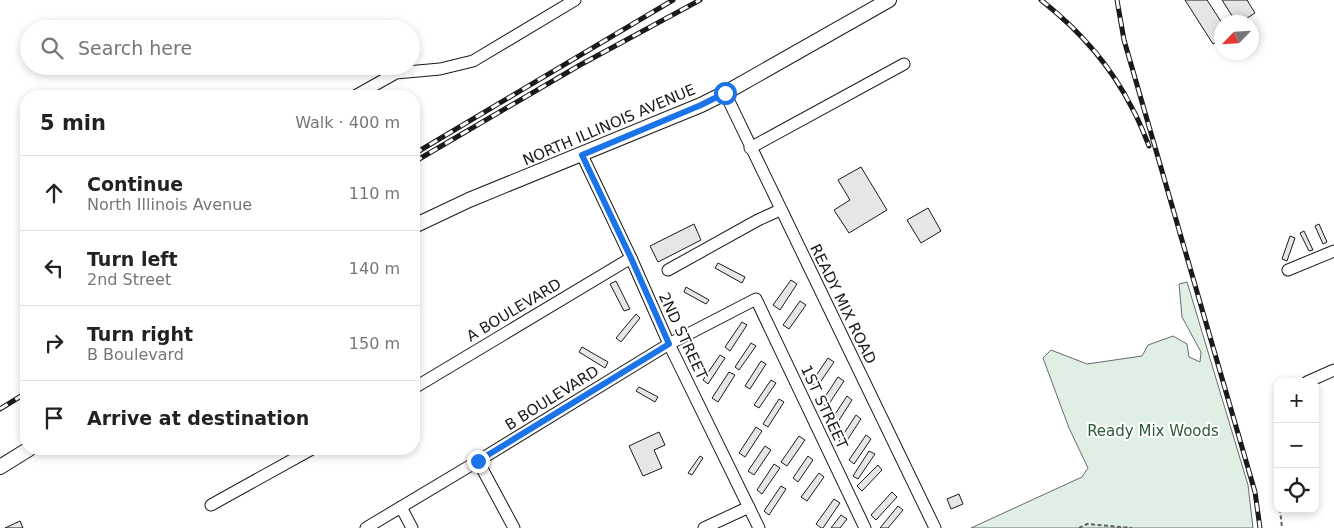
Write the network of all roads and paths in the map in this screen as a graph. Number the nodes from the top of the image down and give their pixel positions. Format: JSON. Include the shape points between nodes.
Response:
{"nodes":[{"id":1,"x":575,"y":0,"type":"edge"},
{"id":2,"x":890,"y":0,"type":"edge"},
{"id":3,"x":904,"y":64,"type":"dead end"},
{"id":4,"x":420,"y":70,"type":"edge"},
{"id":5,"x":392,"y":75,"type":"edge"},
{"id":6,"x":366,"y":90,"type":"edge"},
{"id":7,"x":725,"y":93,"type":"junction"},
{"id":8,"x":750,"y":148,"type":"junction"},
{"id":9,"x":582,"y":155,"type":"junction"},
{"id":10,"x":780,"y":210,"type":"junction"},
{"id":11,"x":420,"y":223,"type":"edge"},
{"id":12,"x":1334,"y":251,"type":"edge"},
{"id":13,"x":631,"y":258,"type":"junction"},
{"id":14,"x":668,"y":270,"type":"dead end"},
{"id":15,"x":1288,"y":270,"type":"dead end"},
{"id":16,"x":756,"y":299,"type":"joint"},
{"id":17,"x":669,"y":344,"type":"junction"},
{"id":18,"x":1334,"y":370,"type":"edge"},
{"id":19,"x":1315,"y":378,"type":"edge"},
{"id":20,"x":420,"y":384,"type":"edge"},
{"id":21,"x":20,"y":455,"type":"edge"},
{"id":22,"x":301,"y":455,"type":"edge"},
{"id":23,"x":478,"y":461,"type":"junction"},
{"id":24,"x":0,"y":467,"type":"edge"},
{"id":25,"x":211,"y":505,"type":"dead end"},
{"id":26,"x":401,"y":507,"type":"junction"},
{"id":27,"x":749,"y":507,"type":"junction"},
{"id":28,"x":1280,"y":513,"type":"edge"},
{"id":29,"x":366,"y":528,"type":"edge"},
{"id":30,"x":412,"y":528,"type":"edge"},
{"id":31,"x":514,"y":528,"type":"edge"},
{"id":32,"x":704,"y":528,"type":"edge"},
{"id":33,"x":760,"y":528,"type":"edge"},
{"id":34,"x":865,"y":528,"type":"edge"},
{"id":35,"x":935,"y":528,"type":"edge"},
{"id":36,"x":1079,"y":528,"type":"edge"},
{"id":37,"x":1132,"y":528,"type":"edge"},
{"id":38,"x":1282,"y":528,"type":"edge"}],
"edges":[{"from":1,"to":4,"type":"street","via":[[472,61]]},
{"from":2,"to":7,"type":"main road","name":"NORTH ILLINOIS AVENUE"},
{"from":3,"to":8,"type":"street"},
{"from":5,"to":6,"type":"street"},
{"from":7,"to":8,"type":"street","name":"READY MIX ROAD"},
{"from":7,"to":9,"type":"main road","name":"NORTH ILLINOIS AVENUE"},
{"from":8,"to":10,"type":"street","name":"READY MIX ROAD"},
{"from":9,"to":11,"type":"main road","name":"NORTH ILLINOIS AVENUE"},
{"from":9,"to":13,"type":"street","name":"2ND STREET"},
{"from":10,"to":14,"type":"street"},
{"from":10,"to":35,"type":"street","name":"READY MIX ROAD"},
{"from":12,"to":15,"type":"street"},
{"from":13,"to":17,"type":"street","name":"2ND STREET"},
{"from":13,"to":20,"type":"street","name":"A BOULEVARD"},
{"from":16,"to":17,"type":"street","name":"B BOULEVARD"},
{"from":16,"to":34,"type":"street","name":"1ST STREET"},
{"from":17,"to":23,"type":"street","name":"B BOULEVARD"},
{"from":17,"to":27,"type":"street","name":"2ND STREET"},
{"from":18,"to":19,"type":"street"},
{"from":21,"to":24,"type":"main road"},
{"from":22,"to":25,"type":"street"},
{"from":23,"to":26,"type":"street","name":"B BOULEVARD"},
{"from":23,"to":31,"type":"street"},
{"from":26,"to":29,"type":"street","name":"B BOULEVARD"},
{"from":26,"to":30,"type":"street"},
{"from":27,"to":32,"type":"street"},
{"from":27,"to":33,"type":"street","name":"2ND STREET"},
{"from":28,"to":38,"type":"path"},
{"from":36,"to":37,"type":"path","via":[[1087,524]]}]}
